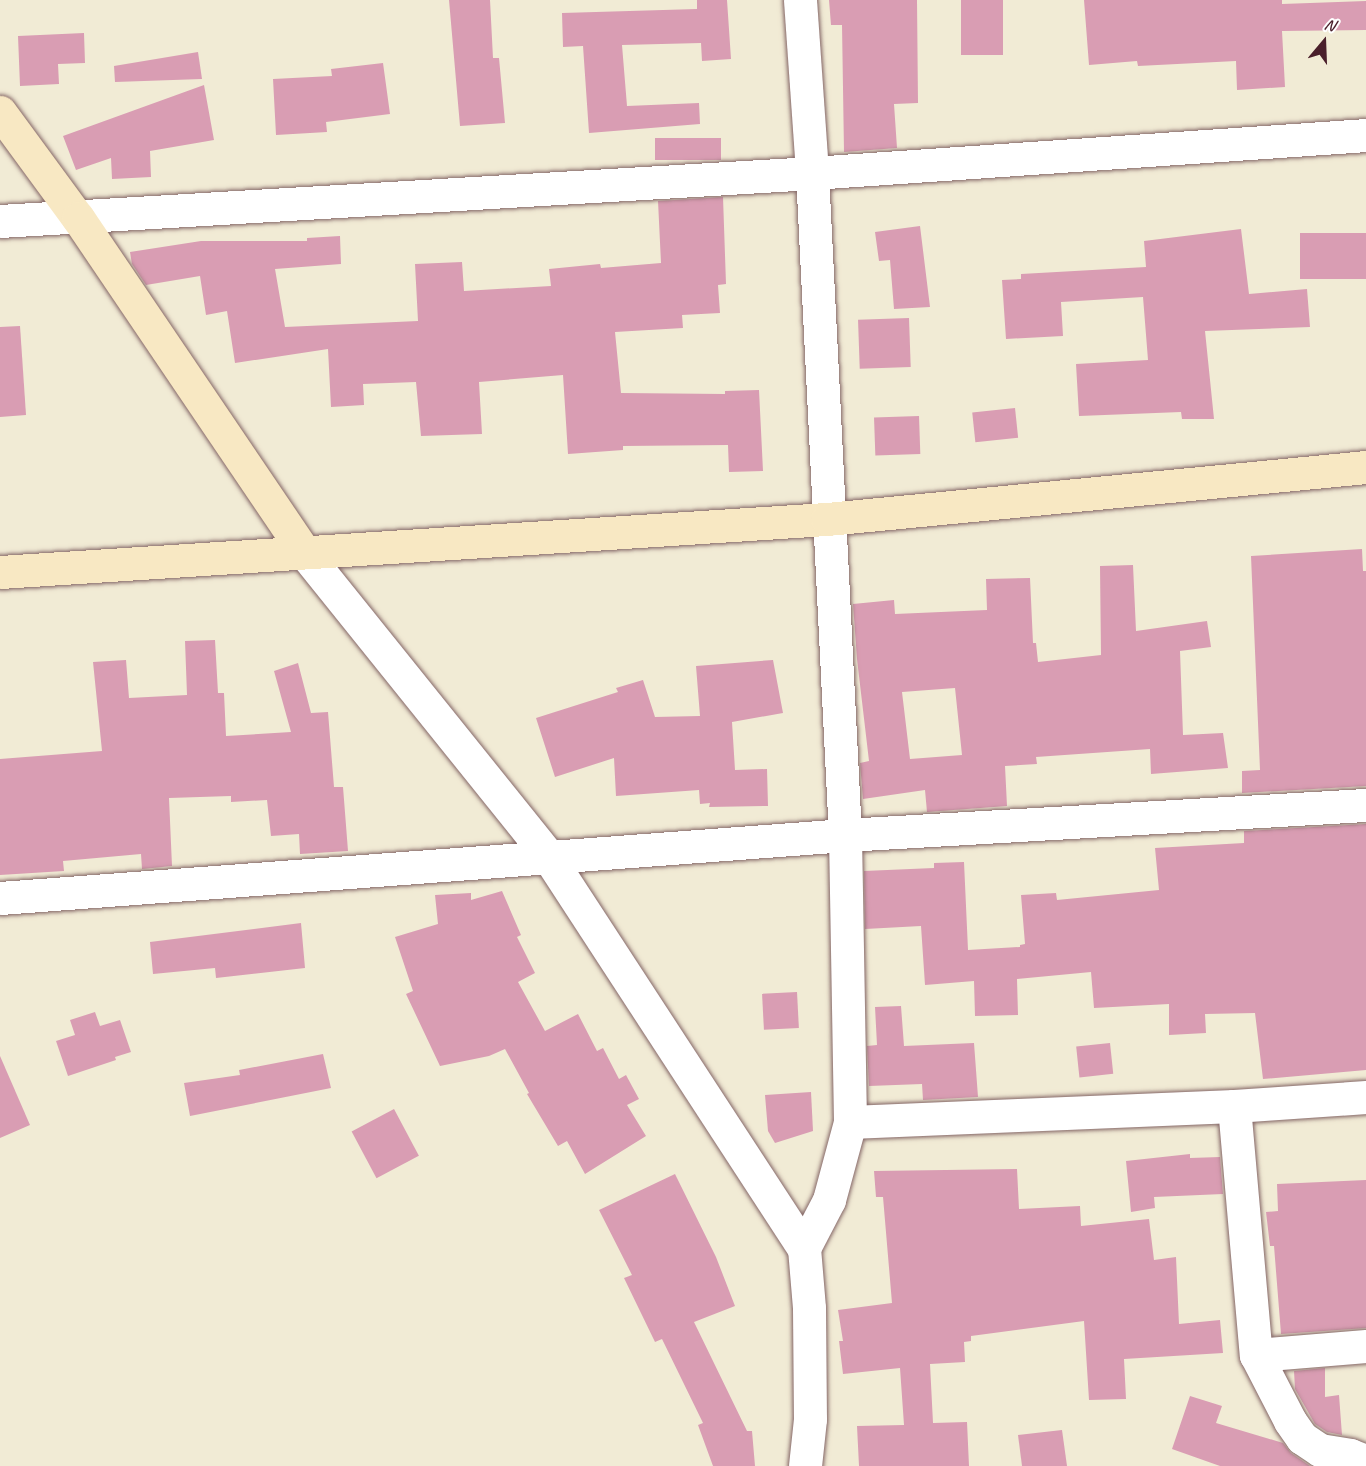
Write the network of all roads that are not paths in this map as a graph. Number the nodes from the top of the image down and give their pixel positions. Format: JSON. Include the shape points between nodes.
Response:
{"nodes":[{"id":1,"x":800,"y":0,"type":"edge"},
{"id":2,"x":0,"y":112,"type":"edge"},
{"id":3,"x":1366,"y":135,"type":"edge"},
{"id":4,"x":812,"y":172,"type":"junction"},
{"id":5,"x":78,"y":218,"type":"junction"},
{"id":6,"x":0,"y":222,"type":"edge"},
{"id":7,"x":1366,"y":467,"type":"edge"},
{"id":8,"x":827,"y":519,"type":"junction"},
{"id":9,"x":304,"y":552,"type":"junction"},
{"id":10,"x":0,"y":572,"type":"edge"},
{"id":11,"x":1366,"y":805,"type":"edge"},
{"id":12,"x":844,"y":835,"type":"junction"},
{"id":13,"x":548,"y":856,"type":"junction"},
{"id":14,"x":0,"y":898,"type":"edge"},
{"id":15,"x":1366,"y":1097,"type":"edge"},
{"id":16,"x":1234,"y":1106,"type":"junction"},
{"id":17,"x":850,"y":1122,"type":"junction"},
{"id":18,"x":804,"y":1248,"type":"junction"},
{"id":19,"x":1366,"y":1347,"type":"edge"},
{"id":20,"x":1256,"y":1355,"type":"junction"},
{"id":21,"x":1366,"y":1461,"type":"edge"},
{"id":22,"x":805,"y":1466,"type":"edge"}],
"edges":[{"from":1,"to":4,"type":"street"},
{"from":2,"to":5,"type":"street"},
{"from":3,"to":4,"type":"street"},
{"from":4,"to":5,"type":"street"},
{"from":4,"to":8,"type":"street"},
{"from":5,"to":6,"type":"street"},
{"from":5,"to":9,"type":"street"},
{"from":7,"to":8,"type":"street"},
{"from":8,"to":9,"type":"street"},
{"from":8,"to":12,"type":"street"},
{"from":9,"to":10,"type":"street"},
{"from":9,"to":13,"type":"street"},
{"from":11,"to":12,"type":"street"},
{"from":12,"to":13,"type":"street"},
{"from":12,"to":17,"type":"street"},
{"from":13,"to":14,"type":"street"},
{"from":13,"to":18,"type":"street"},
{"from":15,"to":16,"type":"street"},
{"from":16,"to":17,"type":"street"},
{"from":16,"to":20,"type":"street"},
{"from":17,"to":18,"type":"street","via":[[829,1200]]},
{"from":18,"to":22,"type":"street","via":[[810,1397]]},
{"from":19,"to":20,"type":"street"},
{"from":20,"to":21,"type":"street","via":[[1302,1438],[1320,1450]]}]}
